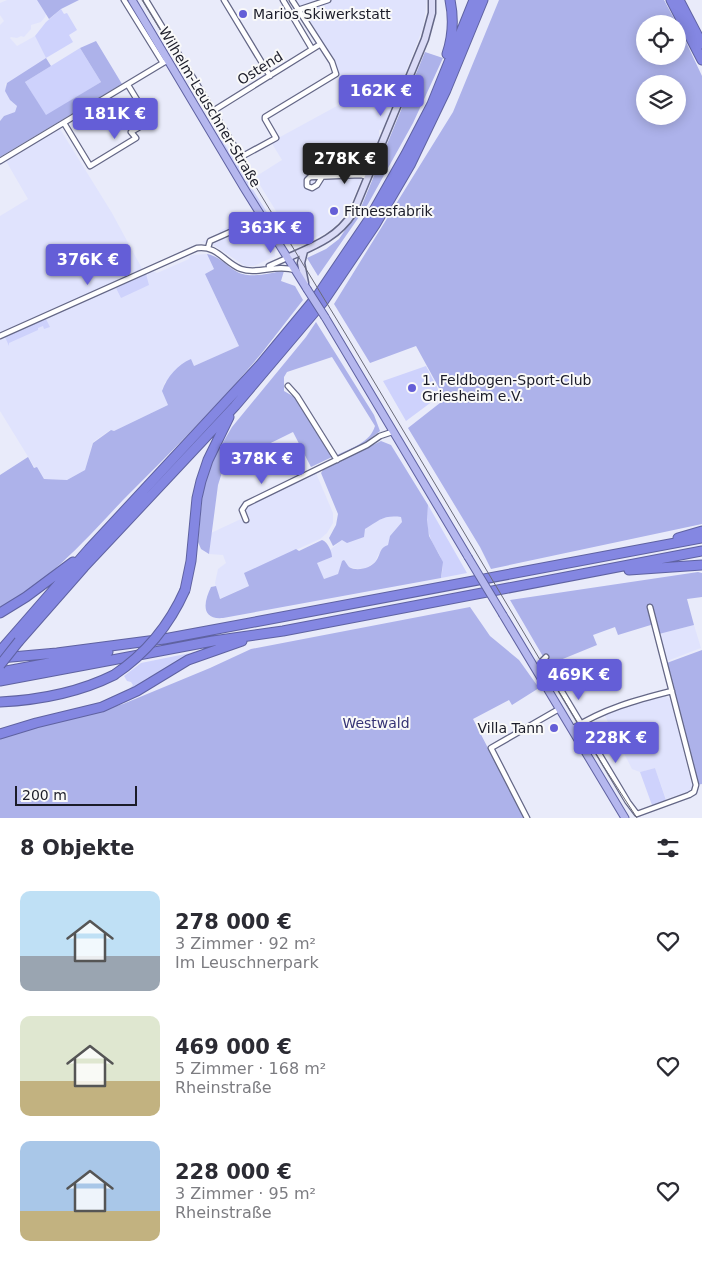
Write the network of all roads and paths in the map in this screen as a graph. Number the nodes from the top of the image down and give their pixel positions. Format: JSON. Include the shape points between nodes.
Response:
{"nodes":[{"id":1,"x":124,"y":0,"type":"edge"},
{"id":2,"x":132,"y":0,"type":"edge"},
{"id":3,"x":146,"y":0,"type":"edge"},
{"id":4,"x":224,"y":0,"type":"edge"},
{"id":5,"x":283,"y":0,"type":"edge"},
{"id":6,"x":292,"y":0,"type":"edge"},
{"id":7,"x":328,"y":0,"type":"edge"},
{"id":8,"x":432,"y":0,"type":"edge"},
{"id":9,"x":450,"y":0,"type":"edge"},
{"id":10,"x":474,"y":0,"type":"edge"},
{"id":11,"x":483,"y":0,"type":"edge"},
{"id":12,"x":671,"y":0,"type":"edge"},
{"id":13,"x":679,"y":0,"type":"edge"},
{"id":14,"x":684,"y":0,"type":"edge"},
{"id":15,"x":298,"y":10,"type":"junction"},
{"id":16,"x":702,"y":37,"type":"edge"},
{"id":17,"x":702,"y":44,"type":"edge"},
{"id":18,"x":319,"y":45,"type":"junction"},
{"id":19,"x":312,"y":49,"type":"junction"},
{"id":20,"x":702,"y":60,"type":"edge"},
{"id":21,"x":165,"y":62,"type":"junction"},
{"id":22,"x":270,"y":76,"type":"junction"},
{"id":23,"x":128,"y":85,"type":"junction"},
{"id":24,"x":432,"y":104,"type":"junction"},
{"id":25,"x":213,"y":111,"type":"junction"},
{"id":26,"x":64,"y":123,"type":"junction"},
{"id":27,"x":0,"y":161,"type":"edge"},
{"id":28,"x":322,"y":177,"type":"dead end"},
{"id":29,"x":368,"y":177,"type":"junction"},
{"id":30,"x":253,"y":222,"type":"dead end"},
{"id":31,"x":208,"y":248,"type":"junction"},
{"id":32,"x":304,"y":251,"type":"junction"},
{"id":33,"x":288,"y":258,"type":"junction"},
{"id":34,"x":263,"y":269,"type":"junction"},
{"id":35,"x":295,"y":270,"type":"junction"},
{"id":36,"x":307,"y":289,"type":"junction"},
{"id":37,"x":0,"y":336,"type":"edge"},
{"id":38,"x":288,"y":386,"type":"dead end"},
{"id":39,"x":235,"y":406,"type":"junction"},
{"id":40,"x":392,"y":432,"type":"junction"},
{"id":41,"x":337,"y":460,"type":"junction"},
{"id":42,"x":246,"y":520,"type":"dead end"},
{"id":43,"x":702,"y":531,"type":"edge"},
{"id":44,"x":702,"y":538,"type":"edge"},
{"id":45,"x":89,"y":549,"type":"junction"},
{"id":46,"x":640,"y":550,"type":"junction"},
{"id":47,"x":702,"y":551,"type":"edge"},
{"id":48,"x":702,"y":565,"type":"edge"},
{"id":49,"x":591,"y":572,"type":"junction"},
{"id":50,"x":650,"y":607,"type":"dead end"},
{"id":51,"x":0,"y":613,"type":"edge"},
{"id":52,"x":271,"y":633,"type":"junction"},
{"id":53,"x":164,"y":639,"type":"junction"},
{"id":54,"x":0,"y":651,"type":"edge"},
{"id":55,"x":546,"y":657,"type":"dead end"},
{"id":56,"x":0,"y":658,"type":"edge"},
{"id":57,"x":0,"y":664,"type":"edge"},
{"id":58,"x":0,"y":672,"type":"edge"},
{"id":59,"x":0,"y":682,"type":"edge"},
{"id":60,"x":672,"y":692,"type":"junction"},
{"id":61,"x":0,"y":702,"type":"edge"},
{"id":62,"x":559,"y":709,"type":"junction"},
{"id":63,"x":581,"y":723,"type":"junction"},
{"id":64,"x":572,"y":729,"type":"junction"},
{"id":65,"x":0,"y":734,"type":"edge"},
{"id":66,"x":526,"y":818,"type":"edge"},
{"id":67,"x":623,"y":818,"type":"edge"}],
"edges":[{"from":1,"to":21,"type":"street","name":"Wilhelm-Leuschner-Straße"},
{"from":2,"to":21,"type":"main road","name":"Wilhelm-Leuschner-Straße"},
{"from":3,"to":25,"type":"street","name":"Wilhelm-Leuschner-Straße"},
{"from":4,"to":22,"type":"street"},
{"from":5,"to":19,"type":"street"},
{"from":6,"to":15,"type":"street"},
{"from":7,"to":15,"type":"street"},
{"from":8,"to":29,"type":"main road","via":[[428,30]]},
{"from":9,"to":24,"type":"highway","via":[[453,21],[450,43]]},
{"from":10,"to":24,"type":"highway"},
{"from":11,"to":39,"type":"highway","via":[[433,120],[375,224],[324,302]]},
{"from":12,"to":20,"type":"highway"},
{"from":13,"to":17,"type":"highway"},
{"from":14,"to":16,"type":"highway"},
{"from":15,"to":18,"type":"street"},
{"from":18,"to":19,"type":"street","name":"Ostend"},
{"from":18,"to":25,"type":"street","name":"Wilhelm-Leuschner-Straße","via":[[336,74],[266,117],[276,138],[241,157]]},
{"from":19,"to":22,"type":"street","name":"Ostend"},
{"from":21,"to":23,"type":"street"},
{"from":21,"to":33,"type":"main road","name":"Wilhelm-Leuschner-Straße"},
{"from":22,"to":25,"type":"street","name":"Ostend"},
{"from":23,"to":26,"type":"street"},
{"from":23,"to":26,"type":"street","via":[[150,120],[131,132],[136,138],[90,166]]},
{"from":24,"to":45,"type":"highway","via":[[368,221],[318,295],[260,365]]},
{"from":26,"to":27,"type":"street"},
{"from":28,"to":29,"type":"street","via":[[361,174]]},
{"from":29,"to":32,"type":"main road","via":[[356,207],[344,225],[329,239]]},
{"from":30,"to":31,"type":"street","via":[[210,242]]},
{"from":31,"to":34,"type":"street","via":[[239,268],[249,271]]},
{"from":31,"to":37,"type":"street","via":[[184,253]]},
{"from":32,"to":33,"type":"main road"},
{"from":32,"to":36,"type":"main road","via":[[301,263]]},
{"from":33,"to":34,"type":"street"},
{"from":33,"to":35,"type":"main road","name":"Wilhelm-Leuschner-Straße"},
{"from":34,"to":35,"type":"street","via":[[281,267]]},
{"from":35,"to":36,"type":"main road","name":"Wilhelm-Leuschner-Straße"},
{"from":36,"to":40,"type":"main road","name":"Wilhelm-Leuschner-Straße","bridge":true},
{"from":38,"to":41,"type":"street"},
{"from":39,"to":57,"type":"highway","bridge":true,"via":[[84,566]]},
{"from":39,"to":61,"type":"highway","bridge":true,"via":[[201,481],[185,590],[154,641],[138,658],[101,682],[74,692]]},
{"from":40,"to":41,"type":"street"},
{"from":40,"to":62,"type":"main road","name":"Wilhelm-Leuschner-Straße","bridge":true},
{"from":41,"to":42,"type":"street","via":[[246,504],[242,510]]},
{"from":43,"to":46,"type":"highway"},
{"from":44,"to":46,"type":"highway"},
{"from":45,"to":51,"type":"highway"},
{"from":45,"to":54,"type":"highway"},
{"from":46,"to":53,"type":"highway"},
{"from":47,"to":49,"type":"highway"},
{"from":48,"to":49,"type":"highway"},
{"from":49,"to":52,"type":"highway"},
{"from":50,"to":60,"type":"street"},
{"from":52,"to":59,"type":"highway"},
{"from":52,"to":65,"type":"highway","via":[[188,660],[137,691],[102,707]]},
{"from":53,"to":56,"type":"highway"},
{"from":53,"to":58,"type":"highway"},
{"from":55,"to":63,"type":"street","via":[[543,660]]},
{"from":60,"to":63,"type":"street","via":[[620,705]]},
{"from":60,"to":63,"type":"street","via":[[696,785],[690,795],[638,814]]},
{"from":62,"to":64,"type":"main road","name":"Wilhelm-Leuschner-Straße"},
{"from":62,"to":66,"type":"street","via":[[491,748]]},
{"from":63,"to":64,"type":"street"},
{"from":64,"to":67,"type":"main road","name":"Wilhelm-Leuschner-Straße"}]}
